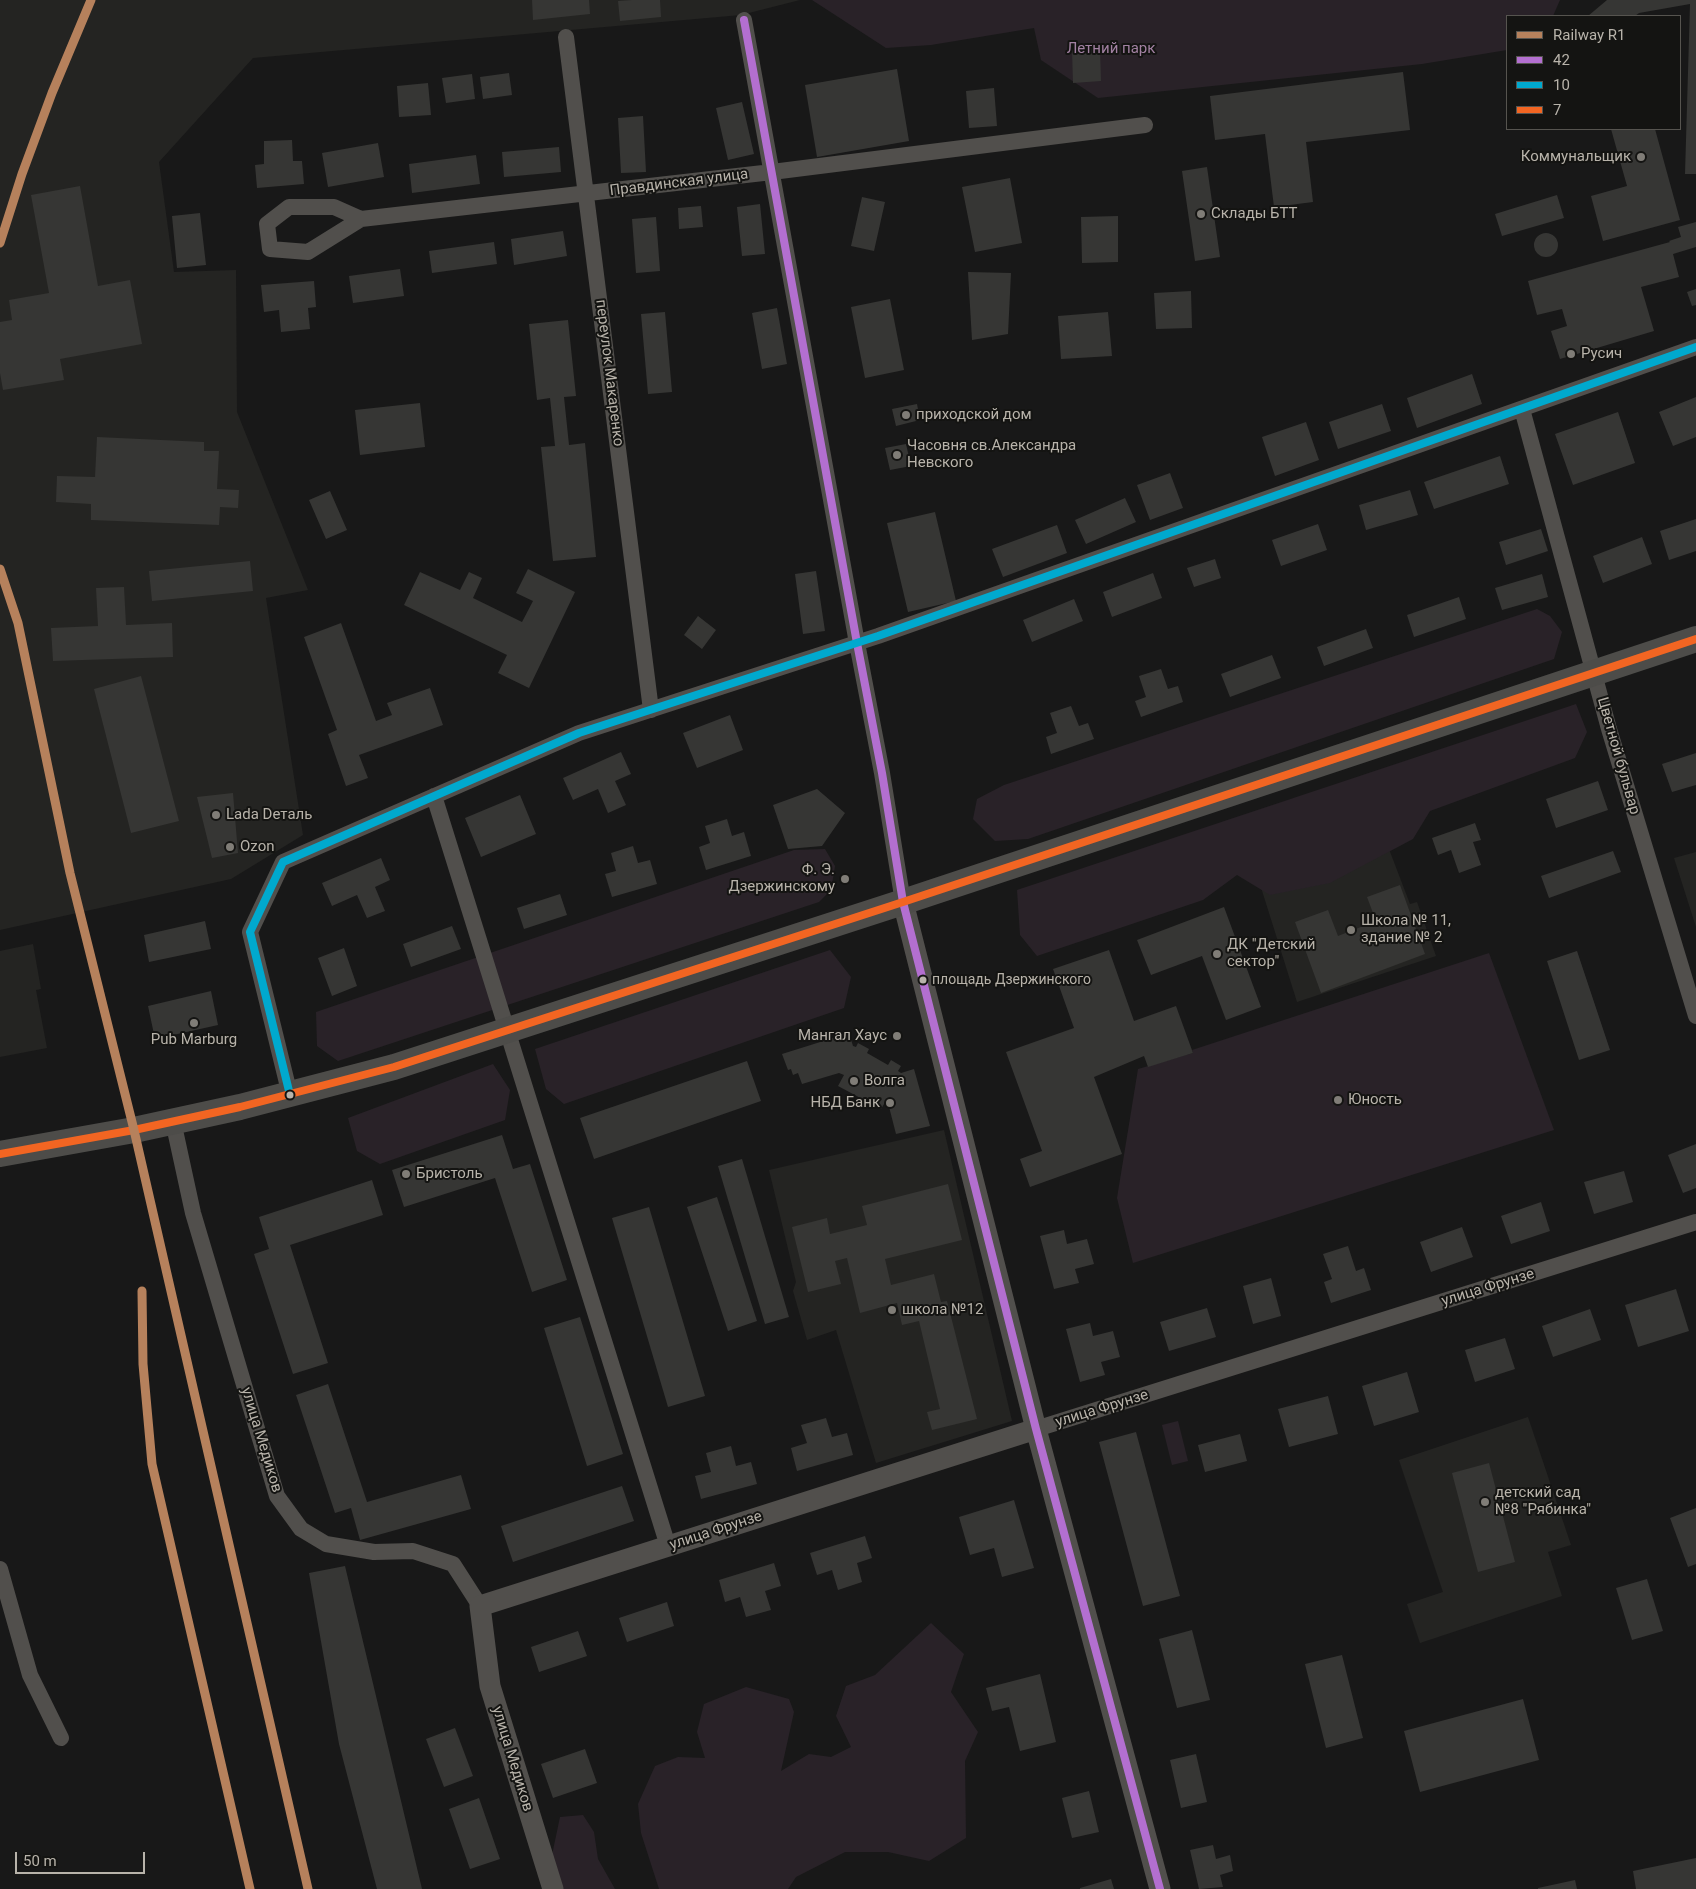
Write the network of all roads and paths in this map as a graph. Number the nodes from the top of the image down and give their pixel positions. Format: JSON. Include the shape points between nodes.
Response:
{"nodes":[{"id":1,"x":744,"y":20,"type":"dead end"},
{"id":2,"x":566,"y":37,"type":"dead end"},
{"id":3,"x":1145,"y":125,"type":"dead end"},
{"id":4,"x":772,"y":172,"type":"junction"},
{"id":5,"x":586,"y":193,"type":"junction"},
{"id":6,"x":361,"y":219,"type":"junction"},
{"id":7,"x":1696,"y":347,"type":"edge"},
{"id":8,"x":1522,"y":409,"type":"junction"},
{"id":9,"x":1696,"y":639,"type":"edge"},
{"id":10,"x":857,"y":643,"type":"junction"},
{"id":11,"x":1595,"y":674,"type":"junction"},
{"id":12,"x":651,"y":710,"type":"junction"},
{"id":13,"x":434,"y":796,"type":"junction"},
{"id":14,"x":903,"y":902,"type":"junction"},
{"id":15,"x":1696,"y":1016,"type":"edge"},
{"id":16,"x":508,"y":1029,"type":"junction"},
{"id":17,"x":290,"y":1095,"type":"junction"},
{"id":18,"x":173,"y":1121,"type":"junction"},
{"id":19,"x":0,"y":1154,"type":"edge"},
{"id":20,"x":1696,"y":1222,"type":"edge"},
{"id":21,"x":1036,"y":1429,"type":"junction"},
{"id":22,"x":668,"y":1546,"type":"junction"},
{"id":23,"x":0,"y":1570,"type":"edge"},
{"id":24,"x":480,"y":1606,"type":"junction"},
{"id":25,"x":61,"y":1738,"type":"dead end"},
{"id":26,"x":553,"y":1889,"type":"edge"},
{"id":27,"x":1160,"y":1889,"type":"edge"}],
"edges":[{"from":1,"to":4,"type":"street"},
{"from":2,"to":5,"type":"street","name":"переулок Макаренко"},
{"from":3,"to":4,"type":"street","name":"Правдинская улица"},
{"from":4,"to":5,"type":"street","name":"Правдинская улица"},
{"from":4,"to":10,"type":"street"},
{"from":5,"to":6,"type":"street","name":"Правдинская улица"},
{"from":5,"to":12,"type":"street","name":"переулок Макаренко"},
{"from":6,"to":6,"type":"street","name":"Правдинская улица","via":[[308,252],[270,249],[267,224],[289,207],[334,207]]},
{"from":7,"to":8,"type":"street"},
{"from":8,"to":10,"type":"street"},
{"from":8,"to":11,"type":"street","name":"Цветной бульвар"},
{"from":9,"to":11,"type":"main road"},
{"from":10,"to":12,"type":"street"},
{"from":10,"to":14,"type":"street"},
{"from":11,"to":14,"type":"main road"},
{"from":11,"to":15,"type":"street","name":"Цветной бульвар"},
{"from":12,"to":13,"type":"street","via":[[579,733]]},
{"from":13,"to":16,"type":"street"},
{"from":13,"to":17,"type":"street","via":[[284,862],[250,932]]},
{"from":14,"to":16,"type":"main road"},
{"from":14,"to":21,"type":"street"},
{"from":16,"to":17,"type":"main road","via":[[388,1069]]},
{"from":16,"to":22,"type":"street"},
{"from":17,"to":18,"type":"main road"},
{"from":18,"to":19,"type":"main road"},
{"from":18,"to":24,"type":"street","name":"улица Медиков","via":[[193,1213],[277,1496],[301,1529],[326,1544],[374,1552],[413,1550],[453,1564]]},
{"from":20,"to":21,"type":"street","name":"улица Фрунзе"},
{"from":21,"to":22,"type":"street","name":"улица Фрунзе"},
{"from":21,"to":27,"type":"street"},
{"from":22,"to":24,"type":"street","name":"улица Фрунзе"},
{"from":23,"to":25,"type":"street","via":[[30,1675]]},
{"from":24,"to":26,"type":"street","name":"улица Медиков","via":[[490,1686]]}]}
